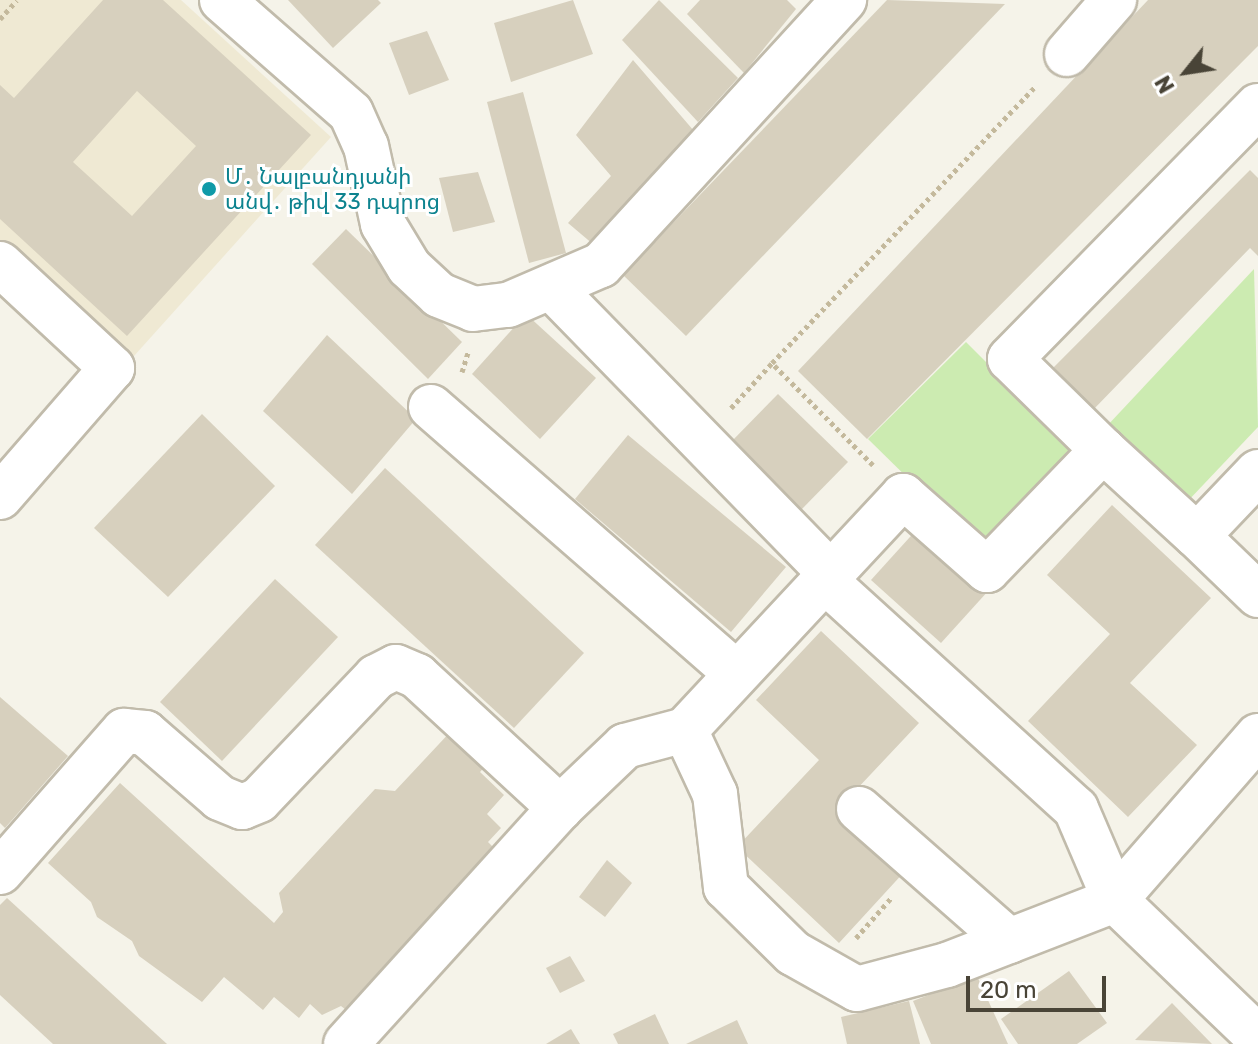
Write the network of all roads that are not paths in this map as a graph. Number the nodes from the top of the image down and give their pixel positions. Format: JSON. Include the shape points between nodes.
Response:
{"nodes":[{"id":1,"x":222,"y":0,"type":"edge"},
{"id":2,"x":844,"y":0,"type":"edge"},
{"id":3,"x":1101,"y":4,"type":"edge"},
{"id":4,"x":1067,"y":54,"type":"road end"},
{"id":5,"x":1252,"y":125,"type":"edge"},
{"id":6,"x":0,"y":264,"type":"edge"},
{"id":7,"x":551,"y":287,"type":"junction"},
{"id":8,"x":444,"y":419,"type":"road end"},
{"id":9,"x":1103,"y":450,"type":"junction"},
{"id":10,"x":1258,"y":472,"type":"edge"},
{"id":11,"x":0,"y":497,"type":"edge"},
{"id":12,"x":1197,"y":536,"type":"junction"},
{"id":13,"x":825,"y":574,"type":"junction"},
{"id":14,"x":1258,"y":595,"type":"edge"},
{"id":15,"x":735,"y":672,"type":"junction"},
{"id":16,"x":685,"y":730,"type":"junction"},
{"id":17,"x":1258,"y":736,"type":"edge"},
{"id":18,"x":560,"y":808,"type":"junction"},
{"id":19,"x":859,"y":809,"type":"dead end"},
{"id":20,"x":0,"y":872,"type":"edge"},
{"id":21,"x":1115,"y":900,"type":"junction"},
{"id":22,"x":1009,"y":941,"type":"junction"},
{"id":23,"x":1258,"y":1037,"type":"edge"},
{"id":24,"x":346,"y":1044,"type":"edge"}],
"edges":[{"from":1,"to":7,"type":"street","via":[[351,113],[383,224],[409,267],[456,302],[508,305]]},
{"from":2,"to":7,"type":"street","via":[[601,265]]},
{"from":3,"to":4,"type":"street"},
{"from":5,"to":9,"type":"street","via":[[1010,359]]},
{"from":6,"to":11,"type":"street","via":[[112,368]]},
{"from":7,"to":13,"type":"street"},
{"from":8,"to":15,"type":"street"},
{"from":9,"to":12,"type":"street"},
{"from":9,"to":13,"type":"street","via":[[987,570],[903,496]]},
{"from":10,"to":12,"type":"street"},
{"from":12,"to":14,"type":"street"},
{"from":13,"to":15,"type":"street"},
{"from":13,"to":21,"type":"street","via":[[1076,809]]},
{"from":15,"to":16,"type":"street"},
{"from":16,"to":18,"type":"street","via":[[625,746]]},
{"from":16,"to":22,"type":"street","via":[[715,794],[726,887],[793,953],[857,989]]},
{"from":17,"to":21,"type":"street"},
{"from":18,"to":20,"type":"street","via":[[417,676],[396,667],[376,677],[259,800],[242,807],[220,798],[145,733],[124,731]]},
{"from":18,"to":24,"type":"street"},
{"from":19,"to":22,"type":"street"},
{"from":21,"to":22,"type":"street"},
{"from":21,"to":23,"type":"street"}]}
